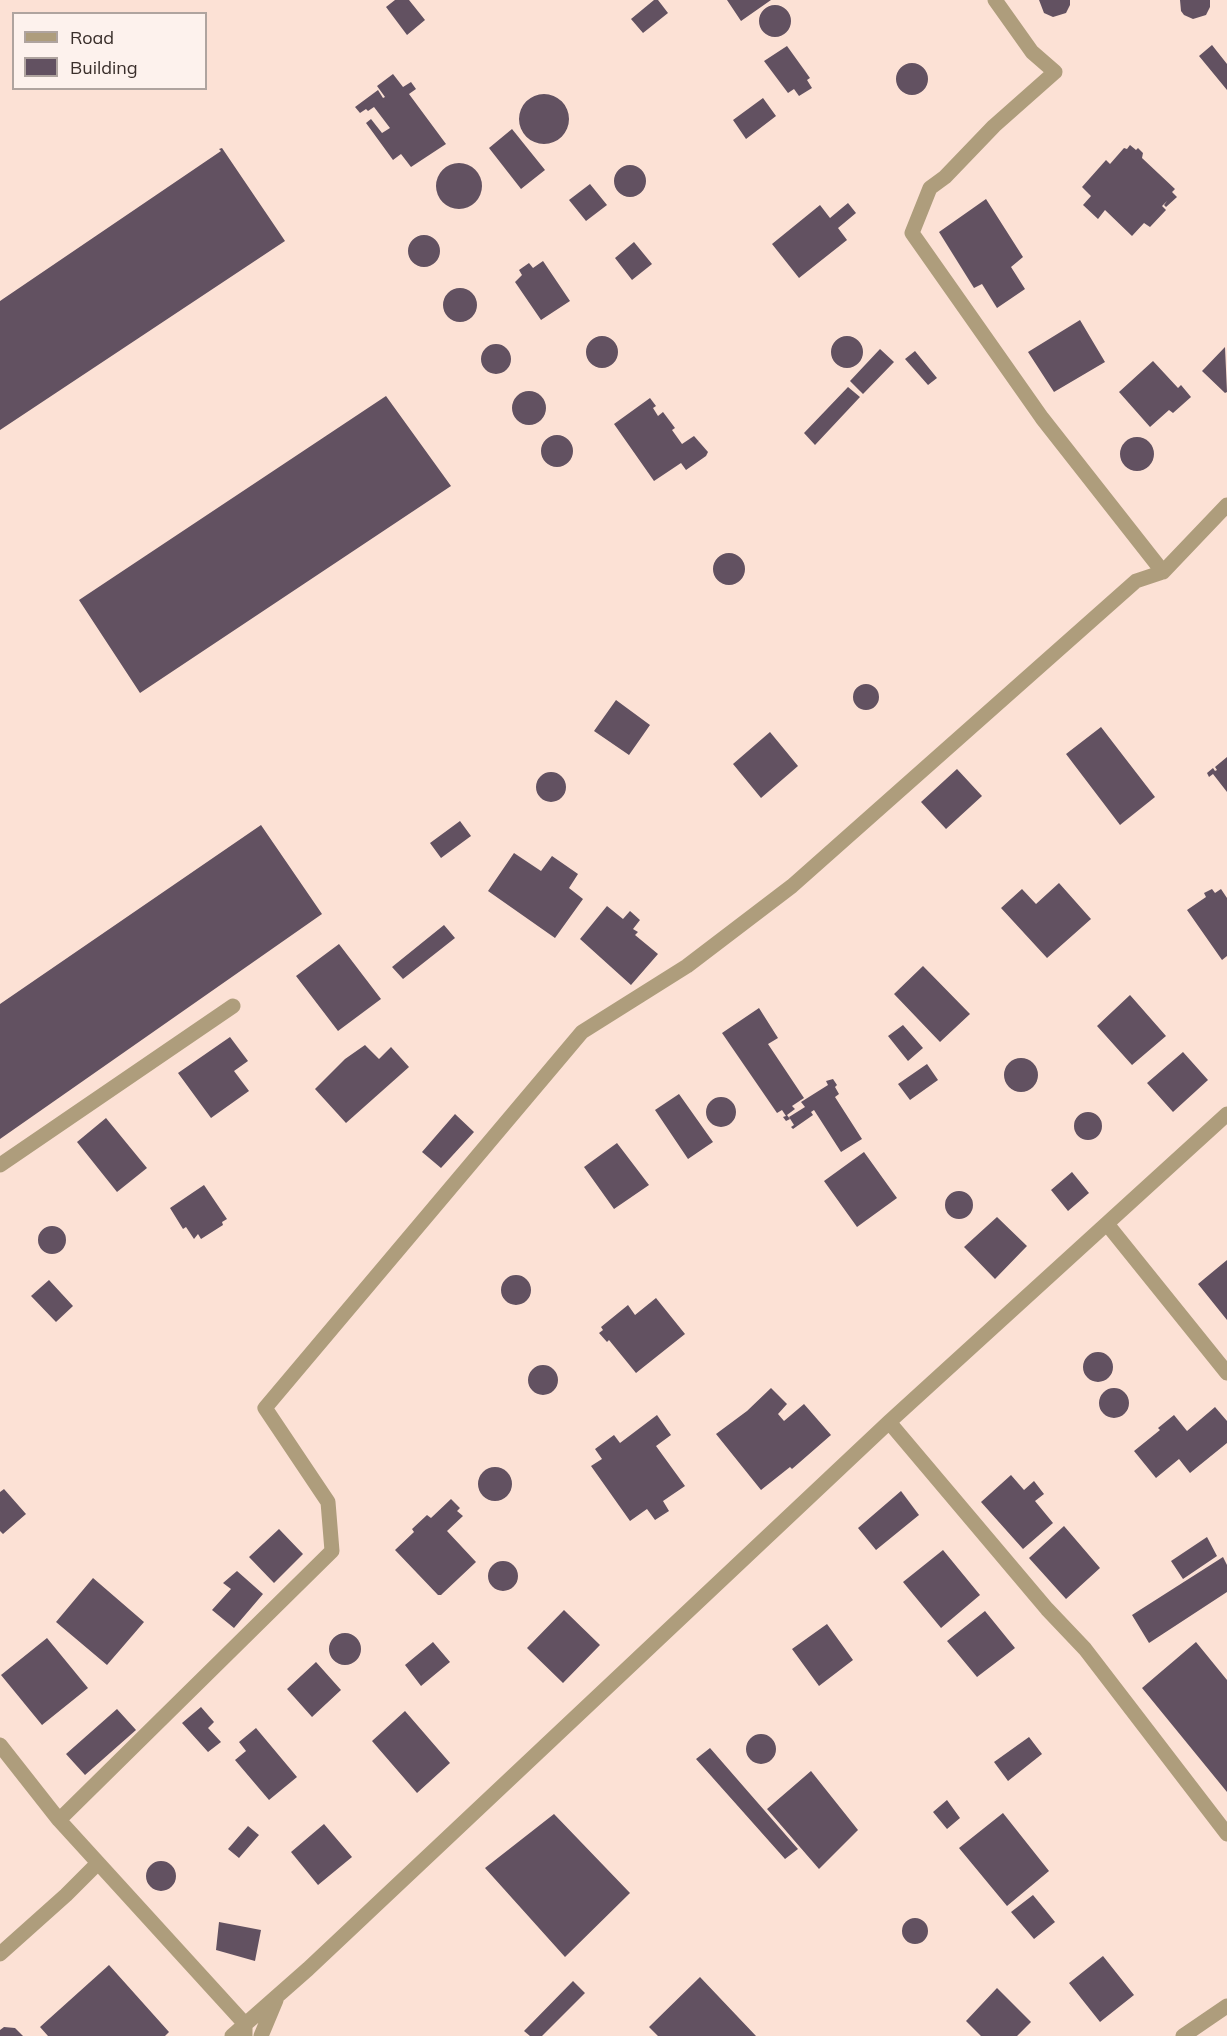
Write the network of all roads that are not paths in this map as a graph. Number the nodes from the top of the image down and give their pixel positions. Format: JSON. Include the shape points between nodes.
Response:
{"nodes":[{"id":1,"x":995,"y":0,"type":"edge"},
{"id":2,"x":1227,"y":505,"type":"edge"},
{"id":3,"x":1163,"y":572,"type":"junction"},
{"id":4,"x":233,"y":1006,"type":"dead end"},
{"id":5,"x":1227,"y":1114,"type":"edge"},
{"id":6,"x":0,"y":1165,"type":"edge"},
{"id":7,"x":1107,"y":1224,"type":"junction"},
{"id":8,"x":1227,"y":1372,"type":"edge"},
{"id":9,"x":889,"y":1422,"type":"junction"},
{"id":10,"x":0,"y":1745,"type":"edge"},
{"id":11,"x":59,"y":1820,"type":"junction"},
{"id":12,"x":1227,"y":1834,"type":"edge"},
{"id":13,"x":98,"y":1863,"type":"junction"},
{"id":14,"x":0,"y":1954,"type":"edge"},
{"id":15,"x":279,"y":1995,"type":"junction"},
{"id":16,"x":1227,"y":2006,"type":"edge"},
{"id":17,"x":245,"y":2030,"type":"edge"},
{"id":18,"x":232,"y":2036,"type":"edge"},
{"id":19,"x":261,"y":2036,"type":"edge"},
{"id":20,"x":1183,"y":2036,"type":"edge"}],
"edges":[{"from":1,"to":3,"type":"street","via":[[1032,52],[1055,72],[930,188],[912,233],[1041,418]]},
{"from":2,"to":3,"type":"street"},
{"from":3,"to":11,"type":"street","via":[[1136,581],[792,886],[687,966],[582,1032],[265,1408],[328,1502],[332,1551]]},
{"from":4,"to":6,"type":"street"},
{"from":5,"to":7,"type":"street"},
{"from":7,"to":8,"type":"street"},
{"from":7,"to":9,"type":"street"},
{"from":9,"to":12,"type":"street","via":[[1085,1649]]},
{"from":9,"to":15,"type":"street"},
{"from":10,"to":11,"type":"street"},
{"from":11,"to":13,"type":"street"},
{"from":13,"to":14,"type":"street"},
{"from":13,"to":17,"type":"street"},
{"from":15,"to":17,"type":"street"},
{"from":15,"to":19,"type":"street"},
{"from":16,"to":20,"type":"street"},
{"from":17,"to":18,"type":"street"}]}
